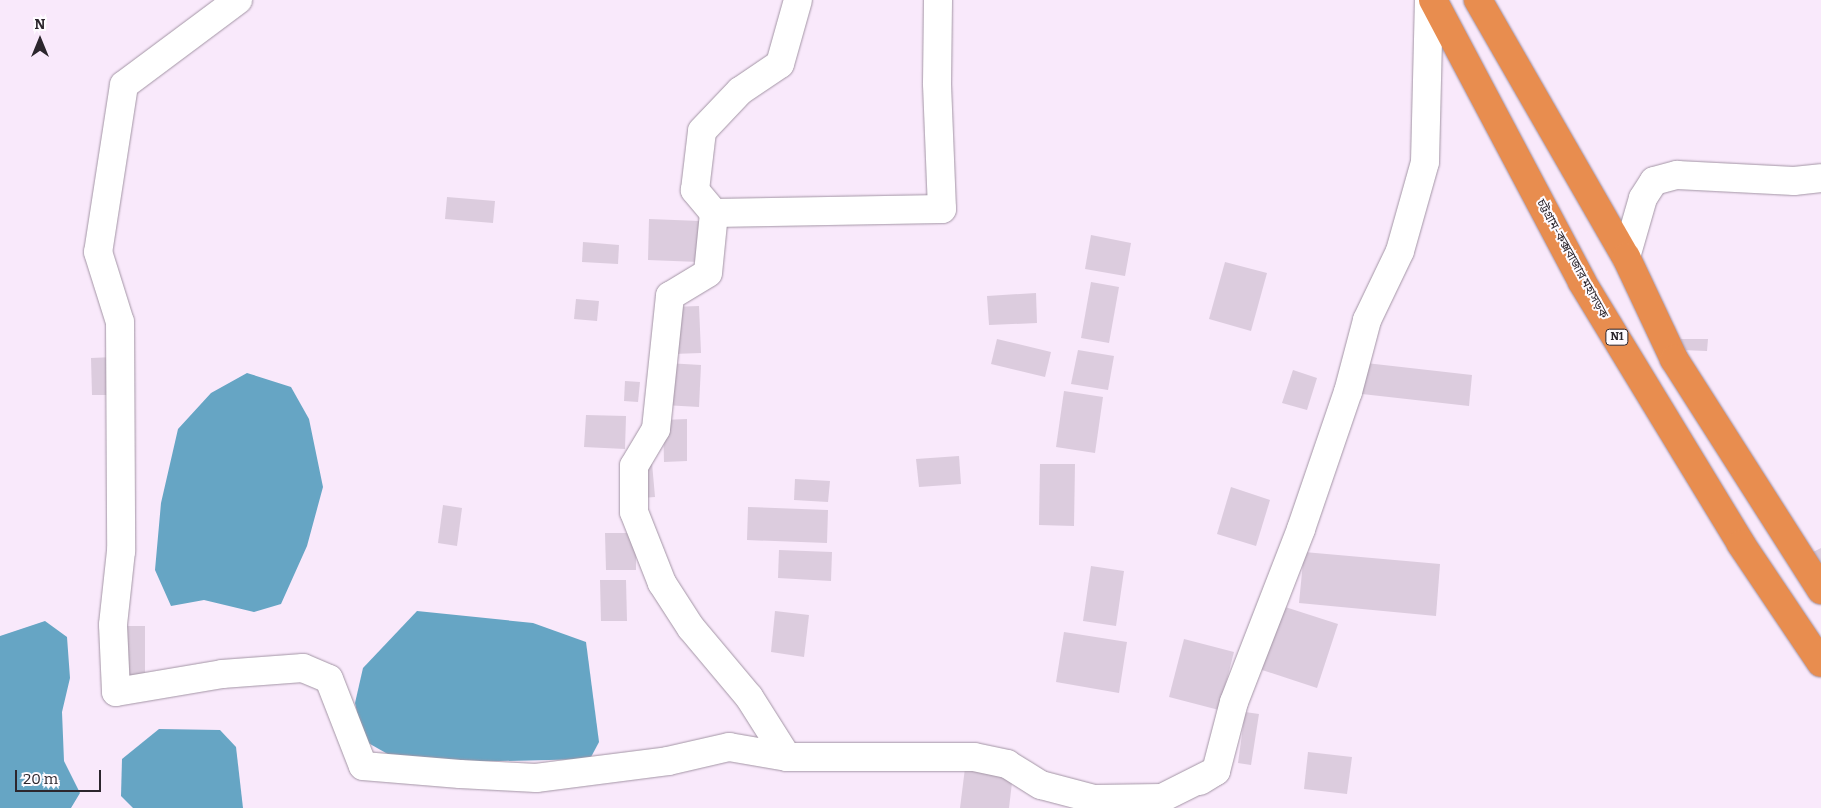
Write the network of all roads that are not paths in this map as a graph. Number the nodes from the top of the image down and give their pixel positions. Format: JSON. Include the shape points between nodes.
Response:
{"nodes":[{"id":1,"x":238,"y":0,"type":"edge"},
{"id":2,"x":798,"y":0,"type":"edge"},
{"id":3,"x":938,"y":0,"type":"edge"},
{"id":4,"x":1431,"y":0,"type":"edge"},
{"id":5,"x":1478,"y":0,"type":"edge"},
{"id":6,"x":1821,"y":178,"type":"edge"},
{"id":7,"x":714,"y":213,"type":"junction"},
{"id":8,"x":1626,"y":257,"type":"junction"},
{"id":9,"x":1821,"y":590,"type":"edge"},
{"id":10,"x":1821,"y":663,"type":"edge"},
{"id":11,"x":787,"y":757,"type":"junction"},
{"id":12,"x":1216,"y":771,"type":"junction"},
{"id":13,"x":1159,"y":808,"type":"edge"}],
"edges":[{"from":1,"to":11,"type":"street","via":[[124,84],[98,252],[120,322],[120,551],[112,625],[116,692],[222,674],[304,668],[329,679],[363,766],[536,778],[668,761],[729,747]]},
{"from":2,"to":7,"type":"street","via":[[780,64],[740,91],[702,131],[695,190]]},
{"from":3,"to":7,"type":"street","via":[[936,83],[942,209]]},
{"from":4,"to":10,"type":"highway","name":"চট্টগ্রাম-কক্সবাজার মহাসড়ক","number":"N1","via":[[1582,282],[1741,544]]},
{"from":4,"to":12,"type":"street","via":[[1425,162],[1400,251],[1367,320],[1348,392],[1301,529],[1234,702]]},
{"from":5,"to":8,"type":"highway"},
{"from":6,"to":8,"type":"street","via":[[1794,181],[1677,175],[1654,181],[1643,198]]},
{"from":7,"to":11,"type":"street","via":[[708,274],[670,296],[656,429],[634,466],[634,512],[662,583],[691,628],[749,697]]},
{"from":8,"to":9,"type":"highway","via":[[1674,359]]},
{"from":11,"to":12,"type":"street","via":[[974,757],[1007,764],[1041,785],[1094,799],[1162,798]]},
{"from":12,"to":13,"type":"street"}]}
